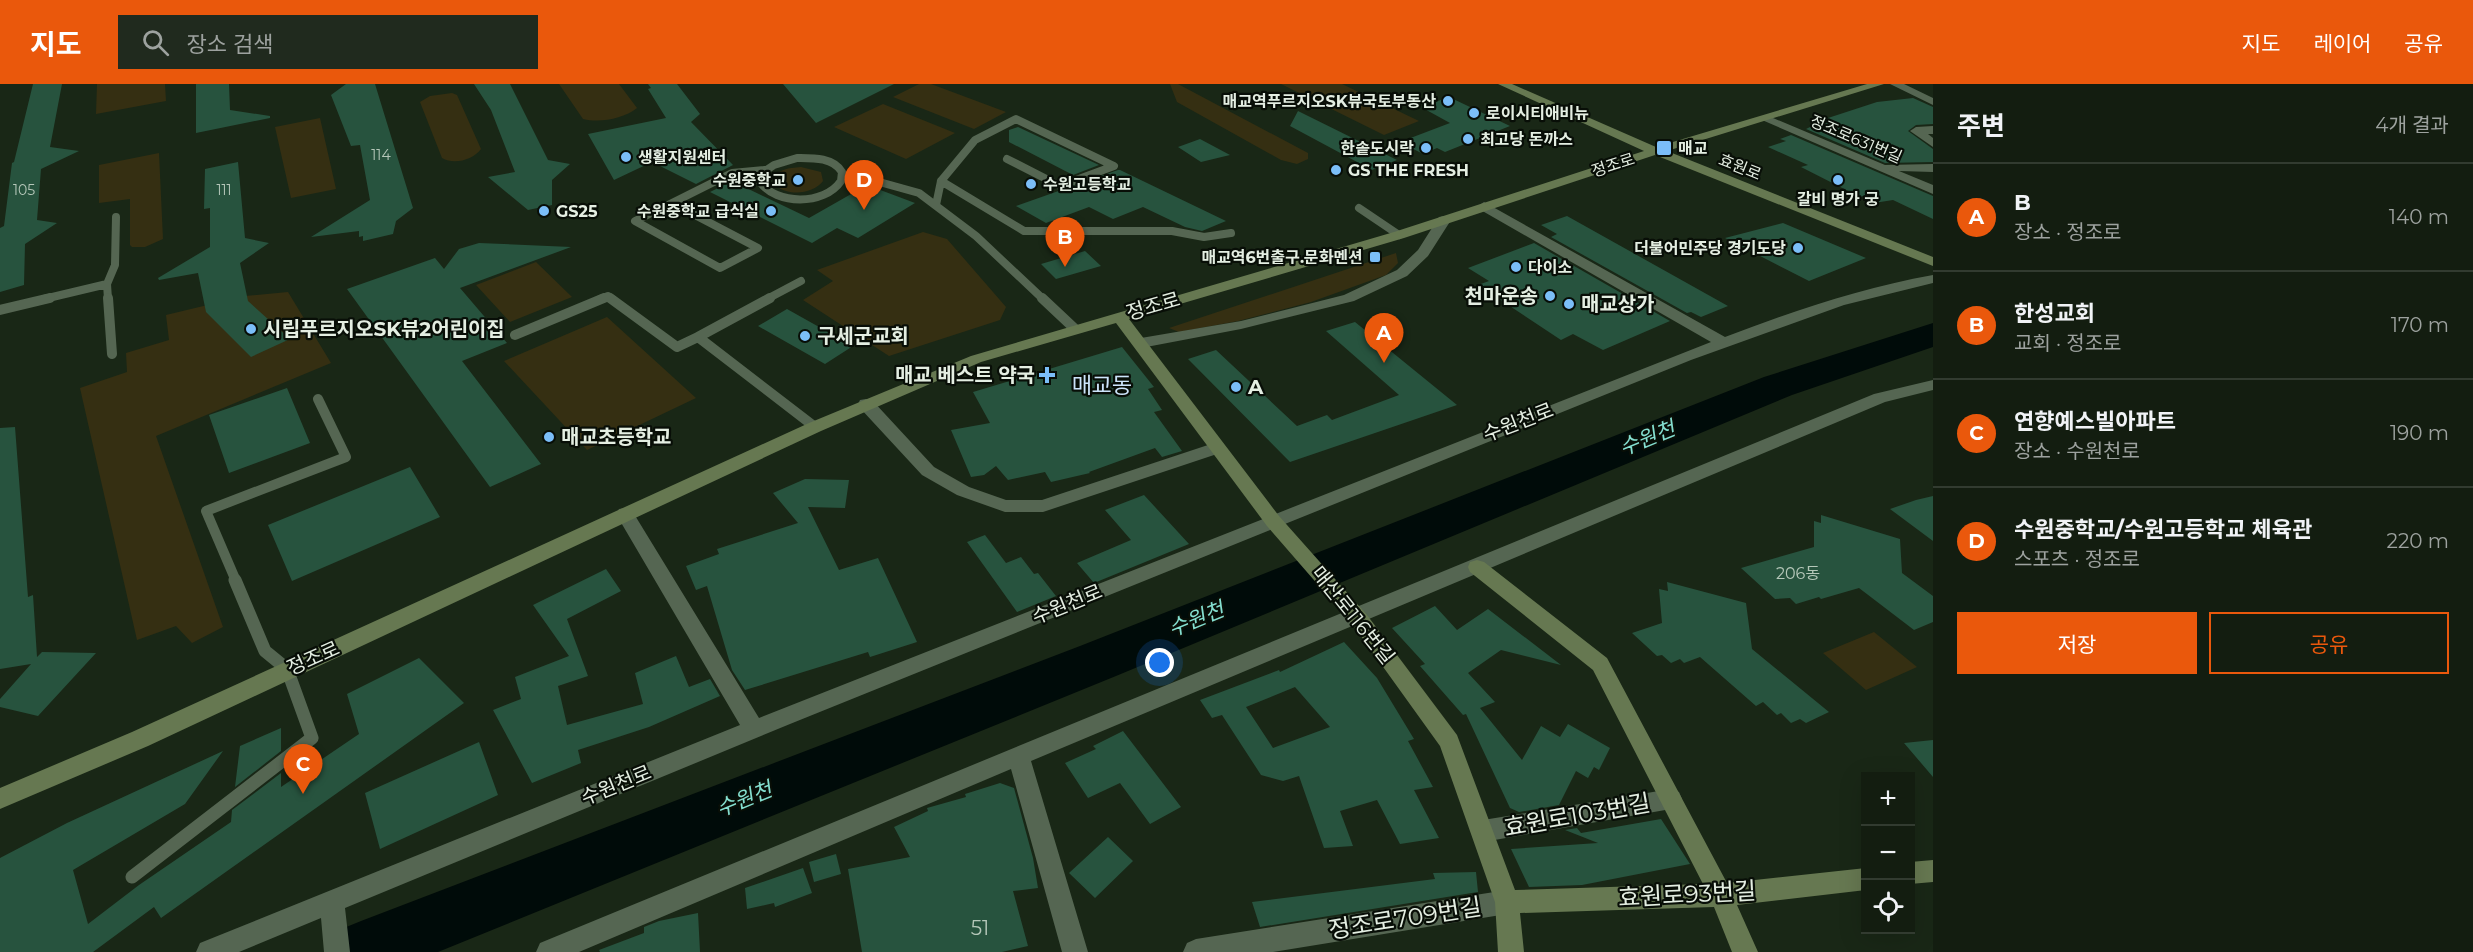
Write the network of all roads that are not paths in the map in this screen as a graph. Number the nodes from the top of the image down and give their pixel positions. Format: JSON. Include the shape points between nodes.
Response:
{"nodes":[{"id":1,"x":1503,"y":84,"type":"edge"},
{"id":2,"x":1879,"y":84,"type":"edge"},
{"id":3,"x":1895,"y":84,"type":"edge"},
{"id":4,"x":1933,"y":102,"type":"edge"},
{"id":5,"x":1766,"y":118,"type":"junction"},
{"id":6,"x":1933,"y":130,"type":"edge"},
{"id":7,"x":1933,"y":143,"type":"edge"},
{"id":8,"x":1655,"y":151,"type":"junction"},
{"id":9,"x":1007,"y":159,"type":"dead end"},
{"id":10,"x":1881,"y":167,"type":"junction"},
{"id":11,"x":1933,"y":168,"type":"edge"},
{"id":12,"x":765,"y":170,"type":"junction"},
{"id":13,"x":843,"y":175,"type":"junction"},
{"id":14,"x":941,"y":181,"type":"junction"},
{"id":15,"x":1933,"y":190,"type":"edge"},
{"id":16,"x":671,"y":202,"type":"junction"},
{"id":17,"x":936,"y":205,"type":"junction"},
{"id":18,"x":1485,"y":206,"type":"junction"},
{"id":19,"x":1359,"y":208,"type":"dead end"},
{"id":20,"x":116,"y":217,"type":"dead end"},
{"id":21,"x":1444,"y":220,"type":"junction"},
{"id":22,"x":1231,"y":233,"type":"dead end"},
{"id":23,"x":1399,"y":234,"type":"junction"},
{"id":24,"x":1933,"y":262,"type":"edge"},
{"id":25,"x":1933,"y":279,"type":"edge"},
{"id":26,"x":801,"y":281,"type":"dead end"},
{"id":27,"x":107,"y":284,"type":"junction"},
{"id":28,"x":0,"y":310,"type":"edge"},
{"id":29,"x":1119,"y":316,"type":"junction"},
{"id":30,"x":1075,"y":329,"type":"junction"},
{"id":31,"x":515,"y":335,"type":"dead end"},
{"id":32,"x":698,"y":337,"type":"junction"},
{"id":33,"x":1724,"y":343,"type":"junction"},
{"id":34,"x":1141,"y":344,"type":"junction"},
{"id":35,"x":112,"y":354,"type":"dead end"},
{"id":36,"x":1933,"y":385,"type":"edge"},
{"id":37,"x":318,"y":399,"type":"dead end"},
{"id":38,"x":866,"y":404,"type":"junction"},
{"id":39,"x":815,"y":426,"type":"junction"},
{"id":40,"x":1217,"y":448,"type":"junction"},
{"id":41,"x":625,"y":514,"type":"junction"},
{"id":42,"x":1280,"y":527,"type":"junction"},
{"id":43,"x":1478,"y":567,"type":"junction"},
{"id":44,"x":1353,"y":611,"type":"junction"},
{"id":45,"x":287,"y":669,"type":"junction"},
{"id":46,"x":754,"y":729,"type":"junction"},
{"id":47,"x":1018,"y":755,"type":"junction"},
{"id":48,"x":0,"y":799,"type":"edge"},
{"id":49,"x":1671,"y":799,"type":"junction"},
{"id":50,"x":1483,"y":831,"type":"junction"},
{"id":51,"x":1933,"y":871,"type":"edge"},
{"id":52,"x":1915,"y":873,"type":"edge"},
{"id":53,"x":132,"y":877,"type":"dead end"},
{"id":54,"x":1861,"y":880,"type":"edge"},
{"id":55,"x":1721,"y":894,"type":"junction"},
{"id":56,"x":332,"y":900,"type":"junction"},
{"id":57,"x":1507,"y":902,"type":"junction"},
{"id":58,"x":209,"y":952,"type":"edge"},
{"id":59,"x":337,"y":952,"type":"edge"},
{"id":60,"x":549,"y":952,"type":"edge"},
{"id":61,"x":1075,"y":952,"type":"edge"},
{"id":62,"x":1196,"y":952,"type":"edge"},
{"id":63,"x":1511,"y":952,"type":"edge"},
{"id":64,"x":1745,"y":952,"type":"edge"}],
"edges":[{"from":1,"to":8,"type":"street","name":"효원로"},
{"from":2,"to":5,"type":"street","name":"정조로"},
{"from":3,"to":4,"type":"street"},
{"from":5,"to":8,"type":"street","name":"정조로"},
{"from":5,"to":10,"type":"street","name":"정조로631번길"},
{"from":6,"to":7,"type":"street","via":[[1916,131]]},
{"from":8,"to":18,"type":"street","name":"정조로"},
{"from":8,"to":24,"type":"street","name":"효원로"},
{"from":9,"to":14,"type":"lane","via":[[1060,186],[1114,166],[1016,119],[975,140]]},
{"from":10,"to":11,"type":"street"},
{"from":10,"to":15,"type":"street","name":"정조로631번길"},
{"from":12,"to":13,"type":"lane","via":[[784,160],[810,158],[832,163]]},
{"from":12,"to":13,"type":"lane","via":[[759,183],[763,189],[782,198],[796,199],[834,189]]},
{"from":12,"to":16,"type":"lane","via":[[732,173]]},
{"from":13,"to":17,"type":"lane","via":[[919,193]]},
{"from":14,"to":17,"type":"lane"},
{"from":14,"to":22,"type":"lane","via":[[1024,231],[1172,231],[1204,237]]},
{"from":16,"to":16,"type":"lane","via":[[635,220],[720,268],[758,248]]},
{"from":17,"to":30,"type":"lane"},
{"from":18,"to":21,"type":"street","name":"정조로"},
{"from":18,"to":33,"type":"street"},
{"from":19,"to":23,"type":"lane"},
{"from":20,"to":27,"type":"lane","via":[[115,265]]},
{"from":21,"to":23,"type":"street","name":"정조로"},
{"from":21,"to":34,"type":"street","name":"정조로","via":[[1423,253],[1402,273],[1349,298],[1241,325]]},
{"from":23,"to":29,"type":"street","name":"정조로"},
{"from":25,"to":33,"type":"street","name":"수원천로","via":[[1838,301]]},
{"from":26,"to":32,"type":"lane"},
{"from":27,"to":28,"type":"lane"},
{"from":27,"to":35,"type":"lane"},
{"from":29,"to":30,"type":"street","name":"정조로"},
{"from":29,"to":34,"type":"street","name":"매산로116번길"},
{"from":30,"to":38,"type":"street","name":"정조로","via":[[976,359]]},
{"from":31,"to":32,"type":"lane","via":[[608,296],[677,347]]},
{"from":32,"to":39,"type":"lane"},
{"from":33,"to":42,"type":"street","name":"수원천로"},
{"from":34,"to":40,"type":"street","name":"매산로116번길"},
{"from":36,"to":43,"type":"street","via":[[1881,398]]},
{"from":37,"to":45,"type":"lane","via":[[346,457],[206,511],[266,651]]},
{"from":38,"to":39,"type":"street","name":"정조로"},
{"from":38,"to":40,"type":"street","via":[[928,471],[963,491],[1005,506],[1043,506]]},
{"from":39,"to":41,"type":"street","name":"정조로"},
{"from":40,"to":42,"type":"street","name":"매산로116번길"},
{"from":41,"to":45,"type":"street","name":"정조로"},
{"from":41,"to":46,"type":"street"},
{"from":42,"to":44,"type":"street","name":"매산로116번길"},
{"from":42,"to":46,"type":"street","name":"수원천로"},
{"from":43,"to":44,"type":"street"},
{"from":43,"to":49,"type":"street","via":[[1600,663]]},
{"from":44,"to":47,"type":"street"},
{"from":44,"to":50,"type":"street","name":"매산로116번길","via":[[1449,742]]},
{"from":45,"to":48,"type":"street","name":"정조로","via":[[140,739]]},
{"from":45,"to":53,"type":"lane","via":[[312,738]]},
{"from":46,"to":56,"type":"street","name":"수원천로"},
{"from":47,"to":60,"type":"street"},
{"from":47,"to":61,"type":"street"},
{"from":49,"to":50,"type":"street","name":"효원로103번길"},
{"from":49,"to":55,"type":"street"},
{"from":50,"to":57,"type":"street","name":"매산로116번길"},
{"from":51,"to":52,"type":"street"},
{"from":54,"to":55,"type":"street","name":"효원로93번길"},
{"from":55,"to":57,"type":"street","name":"효원로93번길"},
{"from":55,"to":64,"type":"street"},
{"from":56,"to":58,"type":"street","name":"수원천로"},
{"from":56,"to":59,"type":"street"},
{"from":57,"to":62,"type":"street","name":"정조로709번길"},
{"from":57,"to":63,"type":"street","name":"매산로116번길"}]}
